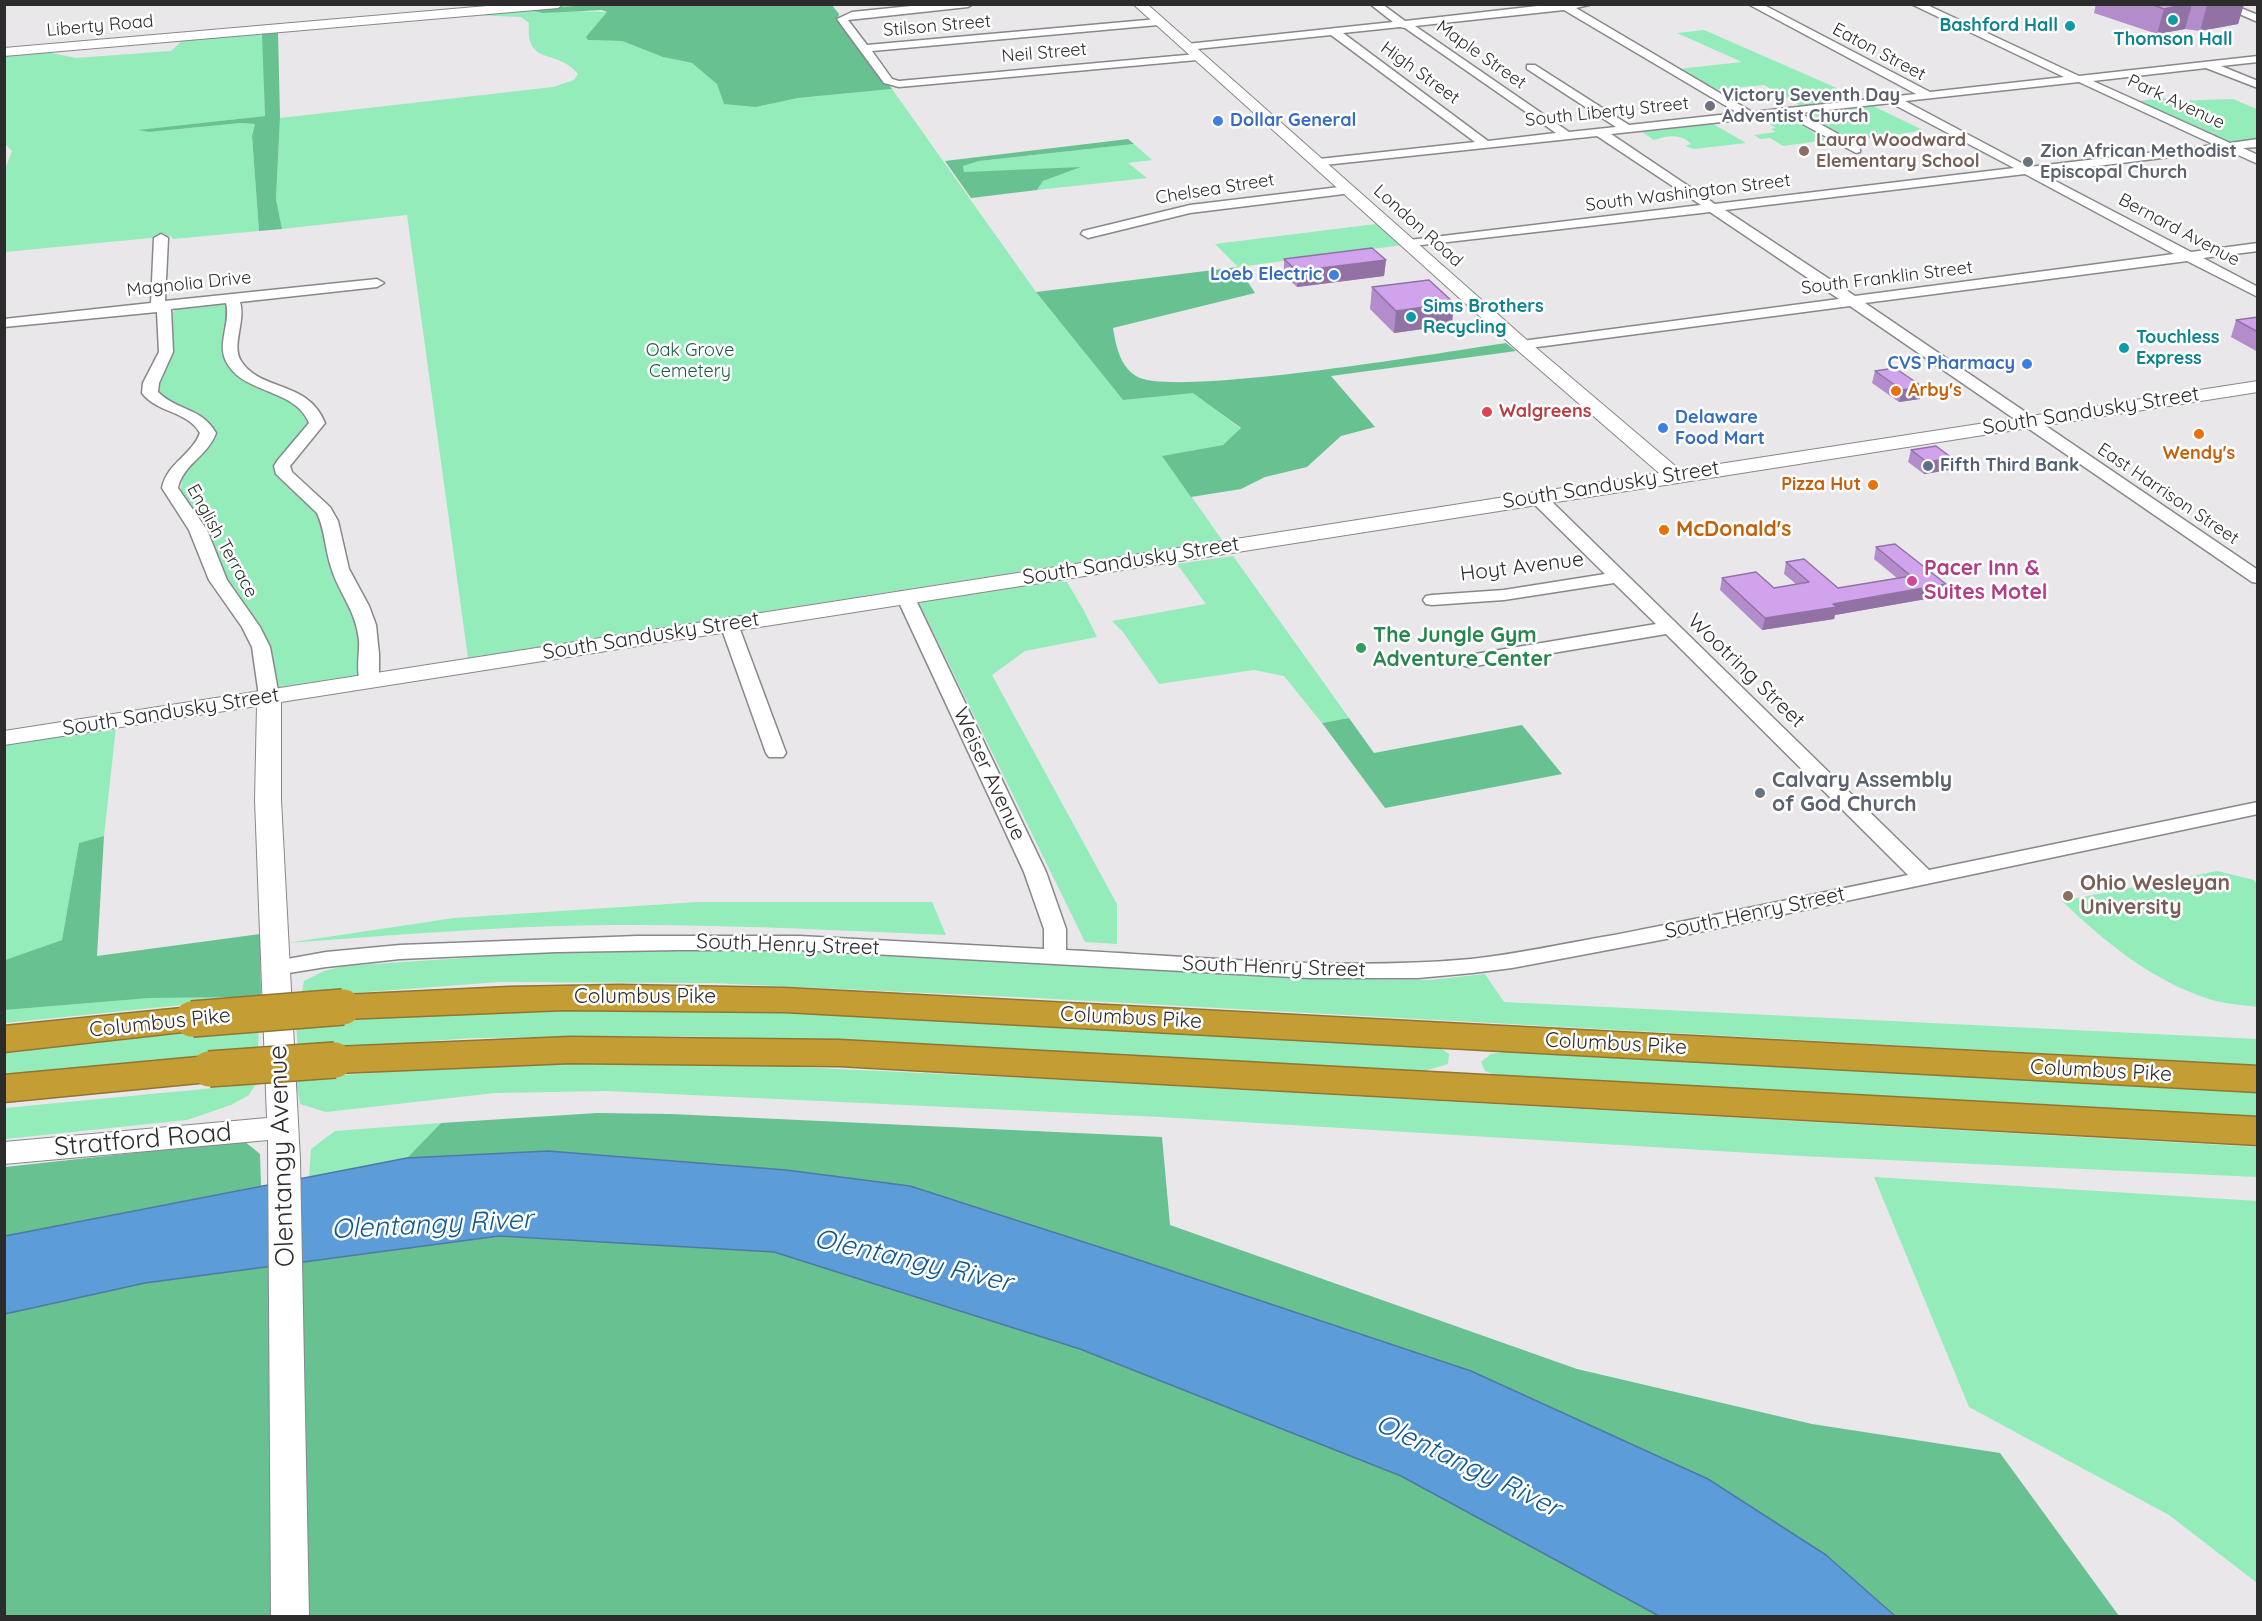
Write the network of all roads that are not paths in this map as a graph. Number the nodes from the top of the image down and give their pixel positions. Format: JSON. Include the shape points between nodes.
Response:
{"nodes":[{"id":1,"x":558,"y":4,"type":"edge"},
{"id":2,"x":968,"y":4,"type":"edge"},
{"id":3,"x":1138,"y":4,"type":"edge"},
{"id":4,"x":1375,"y":4,"type":"edge"},
{"id":5,"x":1588,"y":4,"type":"edge"},
{"id":6,"x":1753,"y":4,"type":"edge"},
{"id":7,"x":1916,"y":4,"type":"edge"},
{"id":8,"x":2221,"y":4,"type":"edge"},
{"id":9,"x":1565,"y":6,"type":"edge"},
{"id":10,"x":2258,"y":19,"type":"edge"},
{"id":11,"x":1158,"y":22,"type":"junction"},
{"id":12,"x":1405,"y":24,"type":"junction"},
{"id":13,"x":1334,"y":32,"type":"junction"},
{"id":14,"x":863,"y":49,"type":"junction"},
{"id":15,"x":4,"y":52,"type":"edge"},
{"id":16,"x":1192,"y":52,"type":"junction"},
{"id":17,"x":2258,"y":59,"type":"edge"},
{"id":18,"x":2207,"y":64,"type":"junction"},
{"id":19,"x":1531,"y":67,"type":"dead end"},
{"id":20,"x":2078,"y":78,"type":"junction"},
{"id":21,"x":2258,"y":85,"type":"edge"},
{"id":22,"x":1927,"y":95,"type":"junction"},
{"id":23,"x":1892,"y":99,"type":"junction"},
{"id":24,"x":1786,"y":111,"type":"junction"},
{"id":25,"x":1750,"y":115,"type":"junction"},
{"id":26,"x":1626,"y":128,"type":"junction"},
{"id":27,"x":1598,"y":131,"type":"junction"},
{"id":28,"x":1566,"y":135,"type":"junction"},
{"id":29,"x":2258,"y":143,"type":"edge"},
{"id":30,"x":1485,"y":144,"type":"junction"},
{"id":31,"x":2228,"y":146,"type":"junction"},
{"id":32,"x":1856,"y":149,"type":"dead end"},
{"id":33,"x":2258,"y":160,"type":"edge"},
{"id":34,"x":1319,"y":163,"type":"junction"},
{"id":35,"x":2028,"y":171,"type":"junction"},
{"id":36,"x":2006,"y":174,"type":"junction"},
{"id":37,"x":1348,"y":190,"type":"junction"},
{"id":38,"x":1715,"y":208,"type":"junction"},
{"id":39,"x":1088,"y":234,"type":"dead end"},
{"id":40,"x":161,"y":238,"type":"dead end"},
{"id":41,"x":1409,"y":244,"type":"junction"},
{"id":42,"x":2258,"y":247,"type":"edge"},
{"id":43,"x":2190,"y":256,"type":"junction"},
{"id":44,"x":2168,"y":259,"type":"junction"},
{"id":45,"x":377,"y":283,"type":"dead end"},
{"id":46,"x":2258,"y":293,"type":"edge"},
{"id":47,"x":232,"y":299,"type":"junction"},
{"id":48,"x":1852,"y":301,"type":"junction"},
{"id":49,"x":2258,"y":306,"type":"edge"},
{"id":50,"x":161,"y":307,"type":"junction"},
{"id":51,"x":4,"y":323,"type":"edge"},
{"id":52,"x":1522,"y":345,"type":"junction"},
{"id":53,"x":2258,"y":386,"type":"edge"},
{"id":54,"x":2027,"y":421,"type":"junction"},
{"id":55,"x":1673,"y":475,"type":"junction"},
{"id":56,"x":1537,"y":497,"type":"junction"},
{"id":57,"x":1617,"y":577,"type":"junction"},
{"id":58,"x":2258,"y":578,"type":"edge"},
{"id":59,"x":905,"y":596,"type":"junction"},
{"id":60,"x":1432,"y":600,"type":"dead end"},
{"id":61,"x":729,"y":624,"type":"junction"},
{"id":62,"x":1668,"y":628,"type":"junction"},
{"id":63,"x":1469,"y":661,"type":"dead end"},
{"id":64,"x":369,"y":681,"type":"junction"},
{"id":65,"x":269,"y":696,"type":"junction"},
{"id":66,"x":4,"y":738,"type":"edge"},
{"id":67,"x":776,"y":753,"type":"dead end"},
{"id":68,"x":2258,"y":808,"type":"edge"},
{"id":69,"x":1924,"y":878,"type":"junction"},
{"id":70,"x":1055,"y":957,"type":"junction"},
{"id":71,"x":276,"y":968,"type":"junction"},
{"id":72,"x":4,"y":1039,"type":"edge"},
{"id":73,"x":2258,"y":1079,"type":"edge"},
{"id":74,"x":4,"y":1089,"type":"edge"},
{"id":75,"x":282,"y":1128,"type":"junction"},
{"id":76,"x":2258,"y":1131,"type":"edge"},
{"id":77,"x":4,"y":1153,"type":"edge"},
{"id":78,"x":290,"y":1617,"type":"edge"}],
"edges":[{"from":1,"to":15,"type":"street","name":"Liberty Road"},
{"from":2,"to":14,"type":"street","via":[[846,16],[842,19]]},
{"from":3,"to":11,"type":"street","name":"London Road"},
{"from":4,"to":12,"type":"street","name":"Maple Street"},
{"from":5,"to":9,"type":"street","name":"Neil Street"},
{"from":6,"to":22,"type":"street","name":"Eaton Street"},
{"from":7,"to":20,"type":"street","name":"Park Avenue"},
{"from":8,"to":10,"type":"street"},
{"from":9,"to":12,"type":"street","name":"Neil Street"},
{"from":9,"to":25,"type":"street"},
{"from":11,"to":14,"type":"street","name":"Stilson Street"},
{"from":11,"to":16,"type":"street","name":"London Road"},
{"from":12,"to":13,"type":"street","name":"Neil Street"},
{"from":12,"to":28,"type":"street","name":"Maple Street"},
{"from":13,"to":16,"type":"street","name":"Neil Street"},
{"from":13,"to":30,"type":"street","name":"High Street"},
{"from":14,"to":16,"type":"street","name":"Neil Street","via":[[888,81],[914,84]]},
{"from":16,"to":34,"type":"street","name":"London Road"},
{"from":17,"to":18,"type":"street","name":"South Liberty Street"},
{"from":18,"to":20,"type":"street","name":"South Liberty Street"},
{"from":18,"to":21,"type":"street"},
{"from":19,"to":26,"type":"street"},
{"from":20,"to":22,"type":"street","name":"South Liberty Street"},
{"from":20,"to":31,"type":"street","name":"Park Avenue"},
{"from":22,"to":23,"type":"street","name":"South Liberty Street"},
{"from":23,"to":24,"type":"street","name":"South Liberty Street"},
{"from":23,"to":35,"type":"street","name":"Bernard Avenue"},
{"from":24,"to":25,"type":"street","name":"South Liberty Street"},
{"from":24,"to":32,"type":"street"},
{"from":25,"to":26,"type":"street","name":"South Liberty Street"},
{"from":26,"to":27,"type":"street","name":"South Liberty Street"},
{"from":27,"to":28,"type":"street","name":"South Liberty Street"},
{"from":27,"to":38,"type":"street","name":"East Harrison Street"},
{"from":28,"to":30,"type":"street","name":"South Liberty Street"},
{"from":29,"to":31,"type":"street","name":"South Washington Street"},
{"from":30,"to":34,"type":"street","name":"South Liberty Street"},
{"from":31,"to":33,"type":"street","name":"Park Avenue"},
{"from":31,"to":35,"type":"street","name":"South Washington Street"},
{"from":34,"to":37,"type":"street","name":"London Road"},
{"from":35,"to":36,"type":"street","name":"South Washington Street"},
{"from":35,"to":43,"type":"street","name":"Bernard Avenue"},
{"from":36,"to":38,"type":"street","name":"South Washington Street"},
{"from":36,"to":44,"type":"street","name":"Bernard Avenue"},
{"from":37,"to":39,"type":"street","name":"Chelsea Street","via":[[1190,209]]},
{"from":37,"to":41,"type":"street","name":"London Road"},
{"from":38,"to":41,"type":"street","name":"South Washington Street"},
{"from":38,"to":48,"type":"street","name":"East Harrison Street"},
{"from":40,"to":50,"type":"street"},
{"from":41,"to":52,"type":"street","name":"London Road"},
{"from":42,"to":43,"type":"street","name":"South Franklin Street"},
{"from":43,"to":44,"type":"street","name":"South Franklin Street"},
{"from":43,"to":46,"type":"street","name":"Bernard Avenue"},
{"from":44,"to":48,"type":"street","name":"South Franklin Street"},
{"from":44,"to":49,"type":"street","name":"Bernard Avenue"},
{"from":45,"to":47,"type":"street","name":"Magnolia Drive"},
{"from":47,"to":50,"type":"street","name":"Magnolia Drive"},
{"from":47,"to":64,"type":"street","via":[[236,313],[230,349],[235,364],[308,406],[316,416],[313,430],[282,466],[284,474],[329,521],[340,569],[367,625]]},
{"from":48,"to":52,"type":"street","name":"South Franklin Street"},
{"from":48,"to":54,"type":"street","name":"East Harrison Street"},
{"from":50,"to":51,"type":"street","name":"Magnolia Drive"},
{"from":50,"to":65,"type":"street","name":"English Terrace","via":[[166,352],[150,393],[198,420],[208,433],[204,444],[173,474],[170,488],[202,538],[218,580],[261,647]]},
{"from":52,"to":55,"type":"street","name":"London Road"},
{"from":53,"to":54,"type":"street","name":"South Sandusky Street"},
{"from":54,"to":55,"type":"street","name":"South Sandusky Street"},
{"from":54,"to":58,"type":"street","name":"East Harrison Street"},
{"from":55,"to":56,"type":"street","name":"South Sandusky Street"},
{"from":56,"to":57,"type":"street","name":"Wootring Street"},
{"from":56,"to":59,"type":"street","name":"South Sandusky Street"},
{"from":57,"to":60,"type":"street","name":"Hoyt Avenue","via":[[1504,595]]},
{"from":57,"to":62,"type":"street","name":"Wootring Street"},
{"from":59,"to":61,"type":"street","name":"South Sandusky Street"},
{"from":59,"to":70,"type":"street","name":"Weiser Avenue","via":[[1035,872],[1055,929]]},
{"from":61,"to":64,"type":"street","name":"South Sandusky Street"},
{"from":61,"to":67,"type":"street"},
{"from":62,"to":63,"type":"street"},
{"from":62,"to":69,"type":"street","name":"Wootring Street"},
{"from":64,"to":65,"type":"street","name":"South Sandusky Street"},
{"from":65,"to":66,"type":"street","name":"South Sandusky Street"},
{"from":65,"to":71,"type":"street","name":"Olentangy Avenue","via":[[268,800]]},
{"from":68,"to":69,"type":"street","name":"South Henry Street"},
{"from":69,"to":70,"type":"street","name":"South Henry Street","via":[[1655,934],[1472,966],[1310,970]]},
{"from":70,"to":71,"type":"street","name":"South Henry Street","via":[[799,943],[628,942],[352,956]]},
{"from":71,"to":75,"type":"street","name":"Olentangy Avenue"},
{"from":72,"to":73,"type":"highway","name":"Columbus Pike","bridge":true,"via":[[343,1007],[642,996],[762,999]]},
{"from":74,"to":76,"type":"highway","bridge":true,"via":[[209,1069],[439,1054],[791,1051]]},
{"from":75,"to":77,"type":"street","name":"Stratford Road"},
{"from":75,"to":78,"type":"street","name":"Olentangy Avenue"}]}
